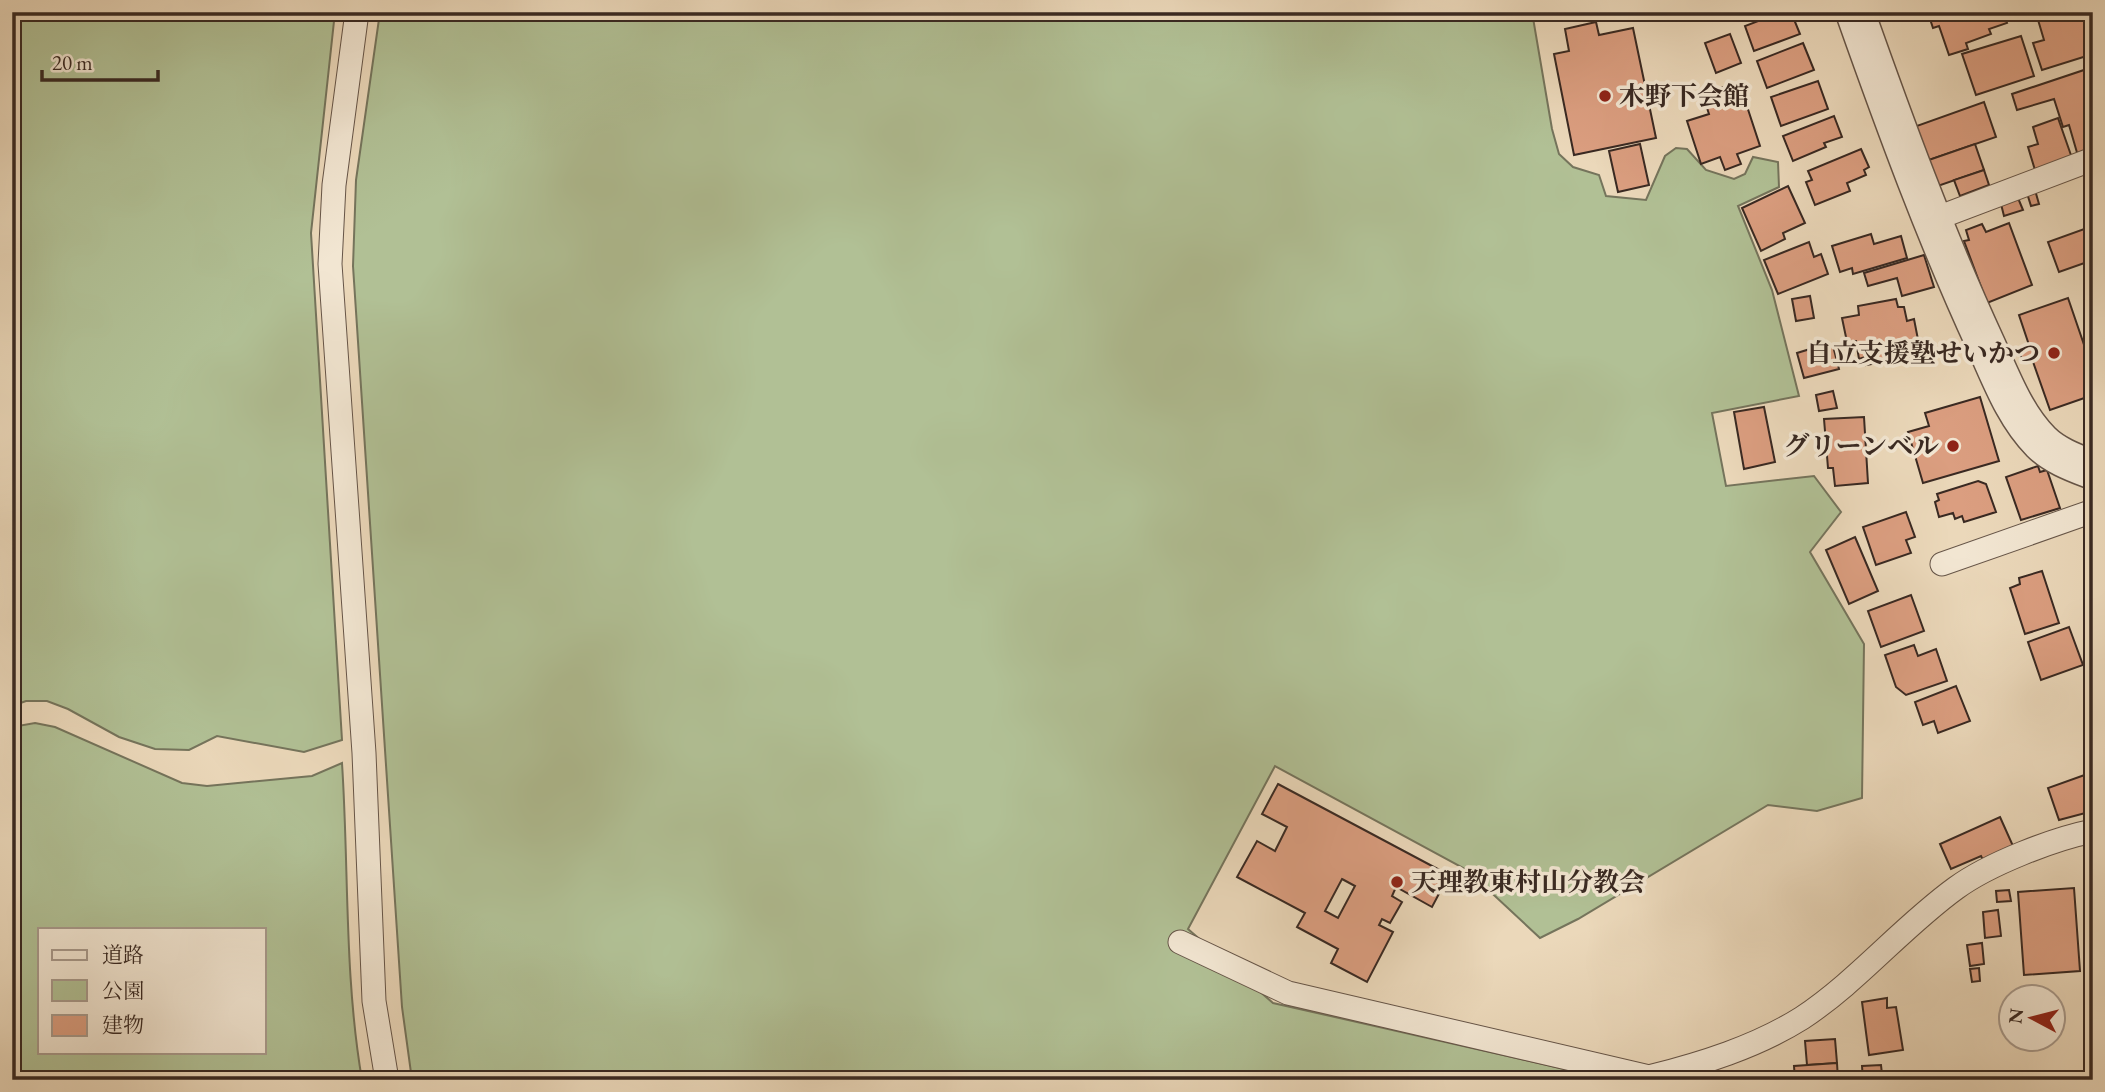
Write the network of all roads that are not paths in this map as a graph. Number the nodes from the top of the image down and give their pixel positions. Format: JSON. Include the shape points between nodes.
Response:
{"nodes":[{"id":1,"x":357,"y":12,"type":"edge"},
{"id":2,"x":1856,"y":12,"type":"edge"},
{"id":3,"x":2093,"y":159,"type":"edge"},
{"id":4,"x":1932,"y":220,"type":"junction"},
{"id":5,"x":2093,"y":470,"type":"edge"},
{"id":6,"x":2093,"y":511,"type":"edge"},
{"id":7,"x":1942,"y":564,"type":"dead end"},
{"id":8,"x":2093,"y":831,"type":"edge"},
{"id":9,"x":1181,"y":942,"type":"dead end"},
{"id":10,"x":1649,"y":1078,"type":"edge"},
{"id":11,"x":387,"y":1080,"type":"edge"}],
"edges":[{"from":1,"to":11,"type":"lane","via":[[334,185],[330,264],[364,753],[374,1002]]},
{"from":2,"to":4,"type":"street"},
{"from":3,"to":4,"type":"lane"},
{"from":4,"to":5,"type":"street","via":[[2018,413],[2042,443]]},
{"from":6,"to":7,"type":"lane"},
{"from":8,"to":10,"type":"lane","via":[[2017,856],[1957,887],[1834,993],[1790,1024],[1719,1057]]},
{"from":9,"to":10,"type":"lane","via":[[1288,993]]}]}
